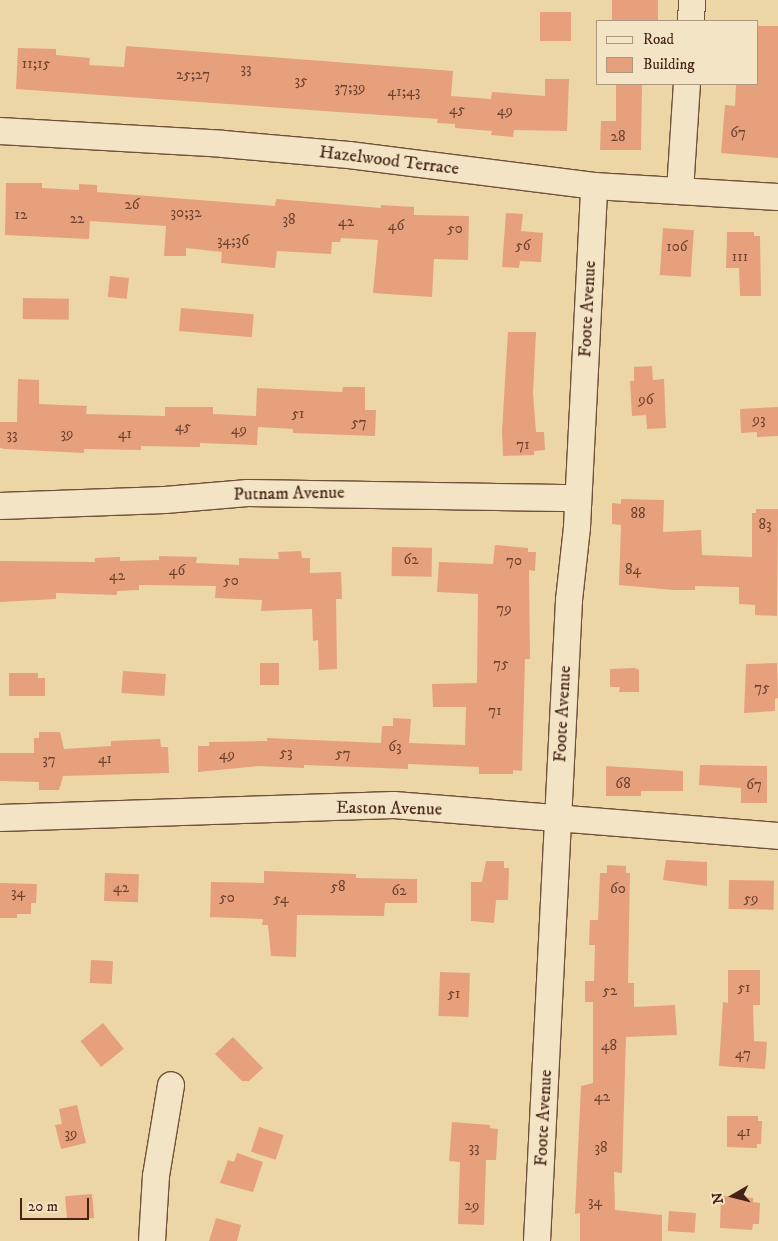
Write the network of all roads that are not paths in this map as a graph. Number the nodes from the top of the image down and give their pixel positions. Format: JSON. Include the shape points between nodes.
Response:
{"nodes":[{"id":1,"x":692,"y":0,"type":"edge"},
{"id":2,"x":691,"y":20,"type":"edge"},
{"id":3,"x":687,"y":85,"type":"edge"},
{"id":4,"x":0,"y":131,"type":"edge"},
{"id":5,"x":594,"y":186,"type":"junction"},
{"id":6,"x":680,"y":191,"type":"junction"},
{"id":7,"x":778,"y":197,"type":"edge"},
{"id":8,"x":578,"y":498,"type":"junction"},
{"id":9,"x":0,"y":506,"type":"edge"},
{"id":10,"x":0,"y":818,"type":"edge"},
{"id":11,"x":558,"y":818,"type":"junction"},
{"id":12,"x":778,"y":836,"type":"edge"},
{"id":13,"x":171,"y":1085,"type":"dead end"},
{"id":14,"x":152,"y":1241,"type":"edge"},
{"id":15,"x":537,"y":1241,"type":"edge"}],
"edges":[{"from":1,"to":2,"type":"street"},
{"from":3,"to":6,"type":"street"},
{"from":4,"to":5,"type":"street","name":"Hazelwood Terrace","via":[[349,156]]},
{"from":5,"to":6,"type":"street","name":"Hazelwood Terrace"},
{"from":5,"to":8,"type":"street","name":"Foote Avenue"},
{"from":6,"to":7,"type":"street","name":"Hazelwood Terrace"},
{"from":8,"to":9,"type":"street","name":"Putnam Avenue","via":[[248,493],[164,500]]},
{"from":8,"to":11,"type":"street","name":"Foote Avenue","via":[[569,600]]},
{"from":10,"to":11,"type":"street","name":"Easton Avenue","via":[[394,805]]},
{"from":11,"to":12,"type":"street","name":"Easton Avenue"},
{"from":11,"to":15,"type":"street","name":"Foote Avenue"},
{"from":13,"to":14,"type":"street","via":[[156,1176]]}]}
